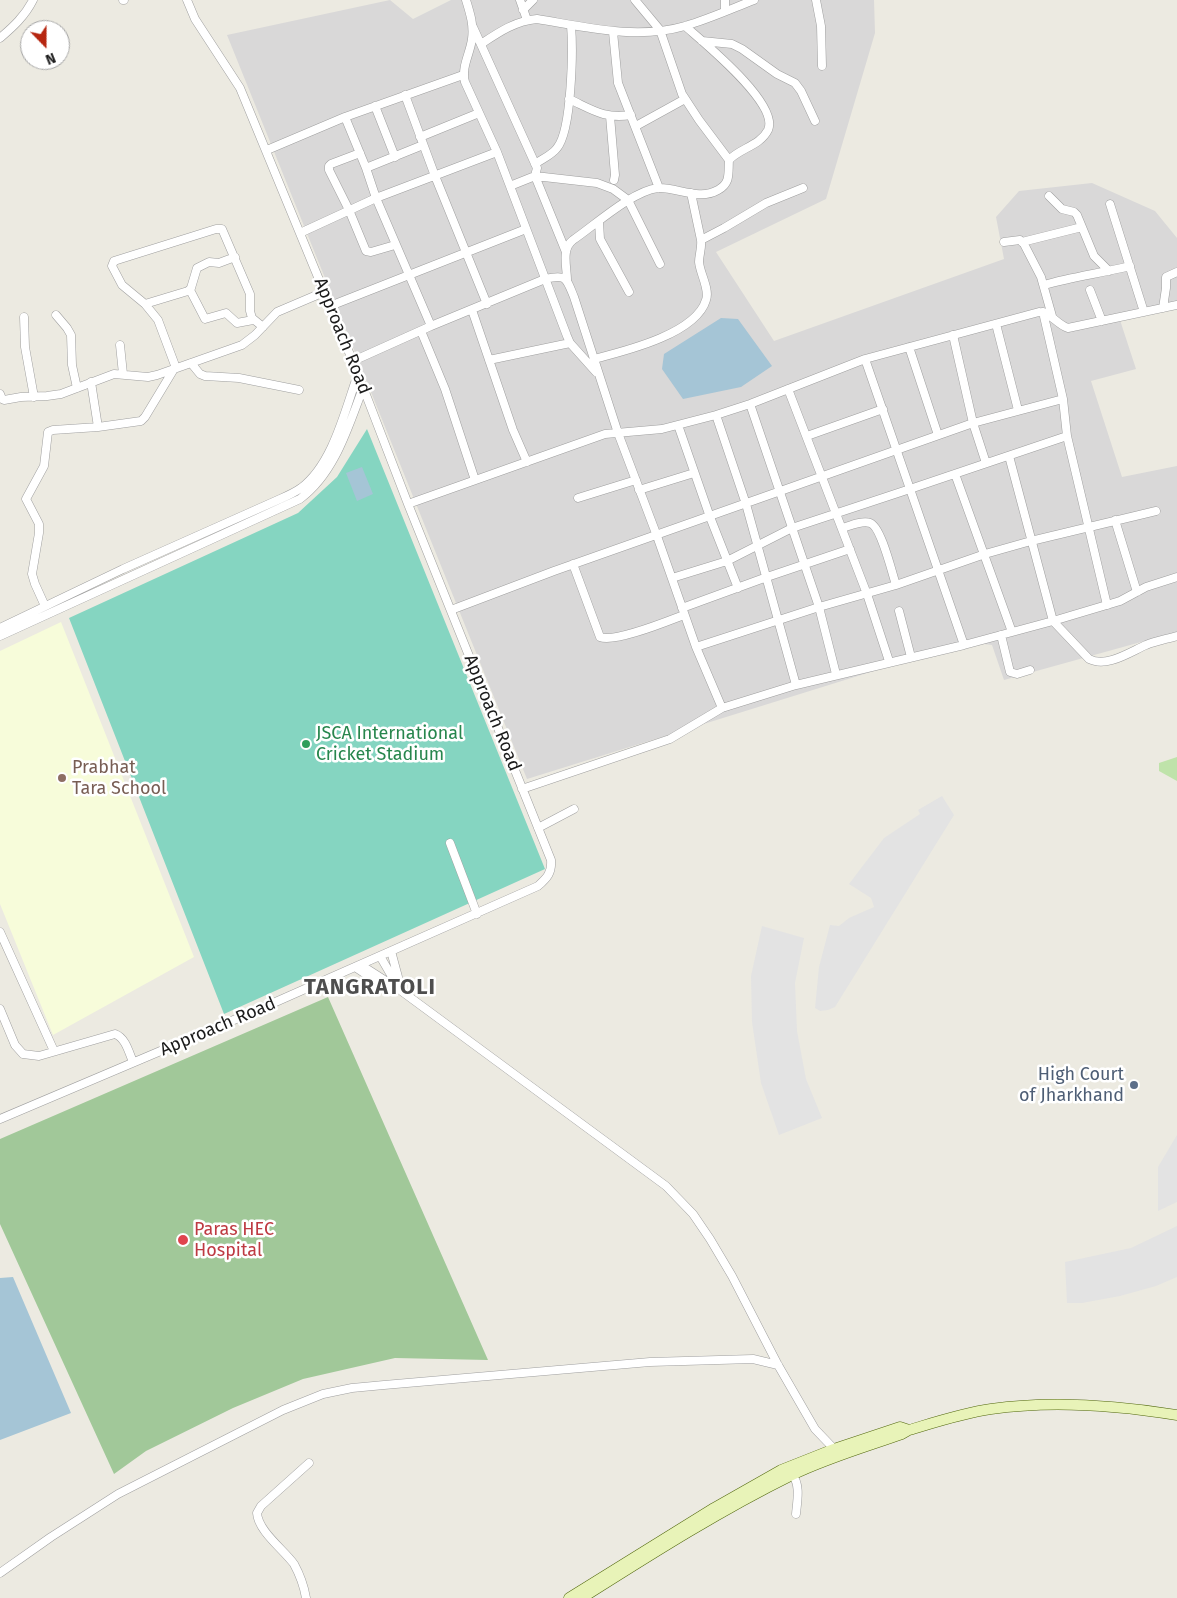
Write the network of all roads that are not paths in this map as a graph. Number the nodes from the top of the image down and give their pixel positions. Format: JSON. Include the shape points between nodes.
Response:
{"nodes":[{"id":1,"x":33,"y":0,"type":"edge"},
{"id":2,"x":187,"y":0,"type":"edge"},
{"id":3,"x":466,"y":0,"type":"edge"},
{"id":4,"x":520,"y":0,"type":"edge"},
{"id":5,"x":532,"y":0,"type":"edge"},
{"id":6,"x":635,"y":0,"type":"edge"},
{"id":7,"x":724,"y":0,"type":"edge"},
{"id":8,"x":754,"y":0,"type":"edge"},
{"id":9,"x":816,"y":0,"type":"edge"},
{"id":10,"x":523,"y":10,"type":"junction"},
{"id":11,"x":725,"y":11,"type":"junction"},
{"id":12,"x":527,"y":20,"type":"junction"},
{"id":13,"x":472,"y":25,"type":"junction"},
{"id":14,"x":571,"y":25,"type":"junction"},
{"id":15,"x":685,"y":26,"type":"junction"},
{"id":16,"x":660,"y":30,"type":"junction"},
{"id":17,"x":613,"y":32,"type":"junction"},
{"id":18,"x":0,"y":38,"type":"edge"},
{"id":19,"x":702,"y":41,"type":"junction"},
{"id":20,"x":480,"y":44,"type":"junction"},
{"id":21,"x":822,"y":66,"type":"dead end"},
{"id":22,"x":463,"y":74,"type":"junction"},
{"id":23,"x":405,"y":95,"type":"junction"},
{"id":24,"x":569,"y":99,"type":"junction"},
{"id":25,"x":686,"y":99,"type":"junction"},
{"id":26,"x":375,"y":106,"type":"junction"},
{"id":27,"x":479,"y":113,"type":"junction"},
{"id":28,"x":631,"y":115,"type":"junction"},
{"id":29,"x":610,"y":116,"type":"junction"},
{"id":30,"x":345,"y":117,"type":"junction"},
{"id":31,"x":815,"y":121,"type":"dead end"},
{"id":32,"x":636,"y":126,"type":"junction"},
{"id":33,"x":422,"y":141,"type":"junction"},
{"id":34,"x":266,"y":150,"type":"junction"},
{"id":35,"x":497,"y":152,"type":"junction"},
{"id":36,"x":360,"y":153,"type":"junction"},
{"id":37,"x":395,"y":157,"type":"junction"},
{"id":38,"x":729,"y":160,"type":"junction"},
{"id":39,"x":535,"y":164,"type":"junction"},
{"id":40,"x":366,"y":168,"type":"junction"},
{"id":41,"x":435,"y":176,"type":"junction"},
{"id":42,"x":535,"y":176,"type":"junction"},
{"id":43,"x":614,"y":180,"type":"dead end"},
{"id":44,"x":510,"y":186,"type":"junction"},
{"id":45,"x":659,"y":188,"type":"junction"},
{"id":46,"x":803,"y":188,"type":"dead end"},
{"id":47,"x":691,"y":193,"type":"junction"},
{"id":48,"x":1049,"y":196,"type":"dead end"},
{"id":49,"x":376,"y":198,"type":"junction"},
{"id":50,"x":628,"y":200,"type":"junction"},
{"id":51,"x":1110,"y":204,"type":"dead end"},
{"id":52,"x":349,"y":210,"type":"junction"},
{"id":53,"x":599,"y":222,"type":"junction"},
{"id":54,"x":1082,"y":227,"type":"junction"},
{"id":55,"x":526,"y":229,"type":"junction"},
{"id":56,"x":300,"y":233,"type":"junction"},
{"id":57,"x":701,"y":240,"type":"junction"},
{"id":58,"x":1004,"y":242,"type":"dead end"},
{"id":59,"x":1022,"y":242,"type":"junction"},
{"id":60,"x":395,"y":245,"type":"junction"},
{"id":61,"x":566,"y":252,"type":"junction"},
{"id":62,"x":468,"y":254,"type":"junction"},
{"id":63,"x":235,"y":257,"type":"junction"},
{"id":64,"x":660,"y":264,"type":"dead end"},
{"id":65,"x":1130,"y":266,"type":"junction"},
{"id":66,"x":1109,"y":271,"type":"junction"},
{"id":67,"x":1177,"y":272,"type":"edge"},
{"id":68,"x":410,"y":275,"type":"junction"},
{"id":69,"x":545,"y":279,"type":"junction"},
{"id":70,"x":567,"y":280,"type":"junction"},
{"id":71,"x":1044,"y":285,"type":"junction"},
{"id":72,"x":190,"y":290,"type":"junction"},
{"id":73,"x":1090,"y":290,"type":"dead end"},
{"id":74,"x":324,"y":292,"type":"junction"},
{"id":75,"x":629,"y":292,"type":"dead end"},
{"id":76,"x":145,"y":304,"type":"junction"},
{"id":77,"x":487,"y":304,"type":"junction"},
{"id":78,"x":1177,"y":305,"type":"edge"},
{"id":79,"x":330,"y":306,"type":"junction"},
{"id":80,"x":1163,"y":308,"type":"junction"},
{"id":81,"x":472,"y":310,"type":"junction"},
{"id":82,"x":1043,"y":312,"type":"junction"},
{"id":83,"x":1144,"y":312,"type":"junction"},
{"id":84,"x":56,"y":315,"type":"dead end"},
{"id":85,"x":1052,"y":316,"type":"junction"},
{"id":86,"x":24,"y":317,"type":"dead end"},
{"id":87,"x":253,"y":320,"type":"junction"},
{"id":88,"x":1102,"y":321,"type":"junction"},
{"id":89,"x":996,"y":324,"type":"junction"},
{"id":90,"x":431,"y":326,"type":"junction"},
{"id":91,"x":263,"y":327,"type":"junction"},
{"id":92,"x":421,"y":331,"type":"junction"},
{"id":93,"x":953,"y":335,"type":"junction"},
{"id":94,"x":570,"y":343,"type":"junction"},
{"id":95,"x":120,"y":345,"type":"dead end"},
{"id":96,"x":909,"y":347,"type":"junction"},
{"id":97,"x":594,"y":359,"type":"junction"},
{"id":98,"x":865,"y":359,"type":"junction"},
{"id":99,"x":489,"y":360,"type":"junction"},
{"id":100,"x":353,"y":361,"type":"junction"},
{"id":101,"x":191,"y":363,"type":"junction"},
{"id":102,"x":175,"y":369,"type":"junction"},
{"id":103,"x":123,"y":374,"type":"junction"},
{"id":104,"x":358,"y":374,"type":"junction"},
{"id":105,"x":600,"y":376,"type":"junction"},
{"id":106,"x":92,"y":382,"type":"junction"},
{"id":107,"x":78,"y":388,"type":"junction"},
{"id":108,"x":363,"y":388,"type":"junction"},
{"id":109,"x":788,"y":389,"type":"junction"},
{"id":110,"x":299,"y":390,"type":"dead end"},
{"id":111,"x":0,"y":394,"type":"edge"},
{"id":112,"x":34,"y":397,"type":"junction"},
{"id":113,"x":1063,"y":399,"type":"junction"},
{"id":114,"x":750,"y":404,"type":"junction"},
{"id":115,"x":882,"y":409,"type":"junction"},
{"id":116,"x":1018,"y":410,"type":"junction"},
{"id":117,"x":716,"y":415,"type":"junction"},
{"id":118,"x":973,"y":423,"type":"junction"},
{"id":119,"x":678,"y":425,"type":"junction"},
{"id":120,"x":98,"y":426,"type":"junction"},
{"id":121,"x":618,"y":433,"type":"junction"},
{"id":122,"x":938,"y":435,"type":"junction"},
{"id":123,"x":807,"y":436,"type":"junction"},
{"id":124,"x":1067,"y":436,"type":"junction"},
{"id":125,"x":896,"y":450,"type":"junction"},
{"id":126,"x":1009,"y":456,"type":"junction"},
{"id":127,"x":527,"y":462,"type":"junction"},
{"id":128,"x":986,"y":463,"type":"junction"},
{"id":129,"x":694,"y":474,"type":"junction"},
{"id":130,"x":955,"y":474,"type":"junction"},
{"id":131,"x":822,"y":475,"type":"junction"},
{"id":132,"x":475,"y":480,"type":"junction"},
{"id":133,"x":636,"y":480,"type":"junction"},
{"id":134,"x":910,"y":489,"type":"junction"},
{"id":135,"x":639,"y":490,"type":"junction"},
{"id":136,"x":778,"y":491,"type":"junction"},
{"id":137,"x":578,"y":498,"type":"dead end"},
{"id":138,"x":408,"y":504,"type":"junction"},
{"id":139,"x":746,"y":504,"type":"junction"},
{"id":140,"x":1156,"y":511,"type":"dead end"},
{"id":141,"x":836,"y":513,"type":"junction"},
{"id":142,"x":710,"y":517,"type":"junction"},
{"id":143,"x":1114,"y":520,"type":"junction"},
{"id":144,"x":1087,"y":526,"type":"junction"},
{"id":145,"x":792,"y":528,"type":"junction"},
{"id":146,"x":842,"y":528,"type":"junction"},
{"id":147,"x":657,"y":536,"type":"junction"},
{"id":148,"x":1031,"y":540,"type":"junction"},
{"id":149,"x":758,"y":546,"type":"junction"},
{"id":150,"x":850,"y":550,"type":"junction"},
{"id":151,"x":984,"y":554,"type":"junction"},
{"id":152,"x":727,"y":561,"type":"junction"},
{"id":153,"x":573,"y":564,"type":"junction"},
{"id":154,"x":804,"y":564,"type":"junction"},
{"id":155,"x":937,"y":571,"type":"junction"},
{"id":156,"x":767,"y":577,"type":"junction"},
{"id":157,"x":1177,"y":577,"type":"edge"},
{"id":158,"x":672,"y":578,"type":"junction"},
{"id":159,"x":896,"y":585,"type":"junction"},
{"id":160,"x":738,"y":588,"type":"junction"},
{"id":161,"x":1137,"y":592,"type":"junction"},
{"id":162,"x":867,"y":594,"type":"junction"},
{"id":163,"x":1107,"y":605,"type":"junction"},
{"id":164,"x":45,"y":606,"type":"junction"},
{"id":165,"x":819,"y":607,"type":"junction"},
{"id":166,"x":450,"y":610,"type":"junction"},
{"id":167,"x":899,"y":611,"type":"dead end"},
{"id":168,"x":683,"y":612,"type":"junction"},
{"id":169,"x":778,"y":620,"type":"junction"},
{"id":170,"x":1053,"y":621,"type":"junction"},
{"id":171,"x":0,"y":628,"type":"edge"},
{"id":172,"x":1012,"y":632,"type":"junction"},
{"id":173,"x":1001,"y":635,"type":"junction"},
{"id":174,"x":0,"y":636,"type":"edge"},
{"id":175,"x":1177,"y":636,"type":"edge"},
{"id":176,"x":964,"y":645,"type":"junction"},
{"id":177,"x":696,"y":647,"type":"junction"},
{"id":178,"x":911,"y":657,"type":"junction"},
{"id":179,"x":889,"y":662,"type":"junction"},
{"id":180,"x":1030,"y":670,"type":"dead end"},
{"id":181,"x":836,"y":674,"type":"junction"},
{"id":182,"x":796,"y":684,"type":"junction"},
{"id":183,"x":722,"y":708,"type":"junction"},
{"id":184,"x":522,"y":789,"type":"junction"},
{"id":185,"x":574,"y":809,"type":"dead end"},
{"id":186,"x":538,"y":828,"type":"junction"},
{"id":187,"x":450,"y":843,"type":"dead end"},
{"id":188,"x":477,"y":914,"type":"junction"},
{"id":189,"x":0,"y":932,"type":"edge"},
{"id":190,"x":391,"y":951,"type":"junction"},
{"id":191,"x":380,"y":956,"type":"junction"},
{"id":192,"x":358,"y":966,"type":"junction"},
{"id":193,"x":398,"y":988,"type":"junction"},
{"id":194,"x":0,"y":1009,"type":"edge"},
{"id":195,"x":54,"y":1051,"type":"junction"},
{"id":196,"x":133,"y":1062,"type":"junction"},
{"id":197,"x":0,"y":1119,"type":"edge"},
{"id":198,"x":778,"y":1365,"type":"junction"},
{"id":199,"x":1177,"y":1415,"type":"edge"},
{"id":200,"x":837,"y":1452,"type":"junction"},
{"id":201,"x":309,"y":1463,"type":"dead end"},
{"id":202,"x":792,"y":1475,"type":"junction"},
{"id":203,"x":796,"y":1514,"type":"dead end"},
{"id":204,"x":0,"y":1573,"type":"edge"},
{"id":205,"x":306,"y":1598,"type":"edge"},
{"id":206,"x":569,"y":1598,"type":"edge"},
{"id":207,"x":582,"y":1598,"type":"edge"}],
"edges":[{"from":1,"to":18,"type":"street","via":[[18,22]]},
{"from":2,"to":34,"type":"street","name":"Approach Road","via":[[195,19],[240,88]]},
{"from":3,"to":13,"type":"street"},
{"from":4,"to":10,"type":"street"},
{"from":5,"to":10,"type":"street"},
{"from":6,"to":16,"type":"street"},
{"from":7,"to":11,"type":"street"},
{"from":8,"to":11,"type":"street"},
{"from":9,"to":21,"type":"street","via":[[821,26]]},
{"from":10,"to":12,"type":"street"},
{"from":11,"to":15,"type":"street"},
{"from":12,"to":14,"type":"street"},
{"from":12,"to":20,"type":"street","via":[[504,28]]},
{"from":13,"to":20,"type":"street"},
{"from":13,"to":22,"type":"street","via":[[472,40]]},
{"from":14,"to":17,"type":"street"},
{"from":14,"to":24,"type":"street"},
{"from":15,"to":16,"type":"street"},
{"from":15,"to":19,"type":"street"},
{"from":16,"to":17,"type":"street"},
{"from":16,"to":25,"type":"street"},
{"from":17,"to":28,"type":"street","via":[[618,83]]},
{"from":19,"to":31,"type":"street","via":[[732,44],[795,83]]},
{"from":19,"to":38,"type":"street","via":[[753,91],[769,119],[765,134]]},
{"from":20,"to":39,"type":"street"},
{"from":22,"to":23,"type":"street"},
{"from":22,"to":27,"type":"street"},
{"from":23,"to":26,"type":"street"},
{"from":23,"to":33,"type":"street"},
{"from":24,"to":29,"type":"street"},
{"from":24,"to":39,"type":"street","via":[[557,148]]},
{"from":25,"to":32,"type":"street"},
{"from":25,"to":38,"type":"street"},
{"from":26,"to":30,"type":"street"},
{"from":26,"to":37,"type":"street"},
{"from":27,"to":33,"type":"street"},
{"from":27,"to":35,"type":"street"},
{"from":28,"to":29,"type":"street"},
{"from":28,"to":32,"type":"street"},
{"from":29,"to":43,"type":"street"},
{"from":30,"to":34,"type":"street"},
{"from":30,"to":36,"type":"street"},
{"from":32,"to":45,"type":"street"},
{"from":33,"to":37,"type":"street"},
{"from":33,"to":41,"type":"street"},
{"from":34,"to":56,"type":"street","name":"Approach Road"},
{"from":35,"to":41,"type":"street"},
{"from":35,"to":44,"type":"street"},
{"from":36,"to":40,"type":"street"},
{"from":36,"to":52,"type":"street","via":[[328,167]]},
{"from":37,"to":40,"type":"street"},
{"from":38,"to":47,"type":"street","via":[[730,176],[724,185],[711,193]]},
{"from":39,"to":42,"type":"street"},
{"from":40,"to":49,"type":"street"},
{"from":41,"to":49,"type":"street"},
{"from":41,"to":62,"type":"street"},
{"from":42,"to":44,"type":"street"},
{"from":42,"to":50,"type":"street","via":[[607,186]]},
{"from":42,"to":61,"type":"street"},
{"from":44,"to":55,"type":"street"},
{"from":45,"to":47,"type":"street"},
{"from":45,"to":50,"type":"street"},
{"from":46,"to":57,"type":"street","via":[[766,203]]},
{"from":47,"to":57,"type":"street"},
{"from":48,"to":54,"type":"street","via":[[1062,209],[1074,212]]},
{"from":49,"to":52,"type":"street"},
{"from":49,"to":60,"type":"street"},
{"from":50,"to":53,"type":"street"},
{"from":50,"to":64,"type":"street"},
{"from":51,"to":65,"type":"street"},
{"from":52,"to":56,"type":"street"},
{"from":52,"to":60,"type":"street","via":[[366,251]]},
{"from":53,"to":61,"type":"street","via":[[569,243]]},
{"from":53,"to":75,"type":"street","via":[[600,240]]},
{"from":54,"to":59,"type":"street"},
{"from":54,"to":66,"type":"street","via":[[1094,256]]},
{"from":55,"to":62,"type":"street"},
{"from":55,"to":69,"type":"street"},
{"from":56,"to":74,"type":"street","name":"Approach Road"},
{"from":57,"to":97,"type":"street","via":[[699,261],[707,294],[702,309],[670,334],[636,348]]},
{"from":58,"to":59,"type":"street"},
{"from":59,"to":71,"type":"street"},
{"from":60,"to":68,"type":"street"},
{"from":61,"to":70,"type":"street"},
{"from":62,"to":68,"type":"street"},
{"from":62,"to":77,"type":"street"},
{"from":63,"to":72,"type":"street","via":[[197,268]]},
{"from":63,"to":76,"type":"street","via":[[223,230],[219,229],[113,262],[119,281]]},
{"from":63,"to":87,"type":"street","via":[[251,296]]},
{"from":65,"to":66,"type":"street"},
{"from":65,"to":83,"type":"street"},
{"from":66,"to":71,"type":"street"},
{"from":67,"to":80,"type":"street","via":[[1166,277]]},
{"from":68,"to":79,"type":"street"},
{"from":68,"to":90,"type":"street"},
{"from":69,"to":70,"type":"street","via":[[558,276]]},
{"from":69,"to":77,"type":"street"},
{"from":69,"to":94,"type":"street"},
{"from":70,"to":97,"type":"street"},
{"from":71,"to":85,"type":"street"},
{"from":72,"to":76,"type":"street"},
{"from":72,"to":87,"type":"street","via":[[205,319],[226,313],[237,323]]},
{"from":73,"to":88,"type":"street"},
{"from":74,"to":79,"type":"street","name":"Approach Road"},
{"from":74,"to":91,"type":"street","via":[[281,310]]},
{"from":76,"to":102,"type":"street","via":[[161,325]]},
{"from":77,"to":81,"type":"street"},
{"from":78,"to":80,"type":"street"},
{"from":79,"to":100,"type":"street","name":"Approach Road"},
{"from":80,"to":83,"type":"street"},
{"from":81,"to":90,"type":"street"},
{"from":81,"to":99,"type":"street"},
{"from":82,"to":85,"type":"street"},
{"from":82,"to":89,"type":"street"},
{"from":82,"to":113,"type":"street"},
{"from":83,"to":88,"type":"street"},
{"from":84,"to":107,"type":"street","via":[[71,335],[72,365]]},
{"from":85,"to":88,"type":"street","via":[[1068,328]]},
{"from":86,"to":112,"type":"street","via":[[25,347]]},
{"from":87,"to":91,"type":"street"},
{"from":89,"to":93,"type":"street"},
{"from":89,"to":116,"type":"street"},
{"from":90,"to":92,"type":"street"},
{"from":91,"to":101,"type":"street","via":[[242,345]]},
{"from":92,"to":100,"type":"street"},
{"from":92,"to":132,"type":"street","via":[[445,389]]},
{"from":93,"to":96,"type":"street"},
{"from":93,"to":118,"type":"street"},
{"from":94,"to":99,"type":"street"},
{"from":94,"to":105,"type":"street"},
{"from":95,"to":103,"type":"street"},
{"from":96,"to":98,"type":"street"},
{"from":96,"to":122,"type":"street"},
{"from":97,"to":105,"type":"street"},
{"from":98,"to":109,"type":"street"},
{"from":98,"to":115,"type":"street"},
{"from":99,"to":127,"type":"street"},
{"from":100,"to":104,"type":"street","name":"Approach Road"},
{"from":101,"to":102,"type":"street"},
{"from":101,"to":110,"type":"street","via":[[205,376],[239,378]]},
{"from":102,"to":103,"type":"street","via":[[152,376]]},
{"from":102,"to":120,"type":"street","via":[[143,419]]},
{"from":103,"to":106,"type":"street","via":[[109,375]]},
{"from":104,"to":108,"type":"street","name":"Approach Road"},
{"from":104,"to":164,"type":"street","via":[[330,451],[301,488]]},
{"from":105,"to":121,"type":"street"},
{"from":106,"to":107,"type":"street"},
{"from":106,"to":120,"type":"street"},
{"from":107,"to":112,"type":"street"},
{"from":108,"to":138,"type":"street","name":"Approach Road"},
{"from":108,"to":174,"type":"street","via":[[332,460],[314,487],[300,499]]},
{"from":109,"to":114,"type":"street"},
{"from":109,"to":123,"type":"street"},
{"from":111,"to":112,"type":"street","via":[[3,400]]},
{"from":113,"to":116,"type":"street"},
{"from":113,"to":124,"type":"street"},
{"from":114,"to":117,"type":"street"},
{"from":114,"to":136,"type":"street"},
{"from":115,"to":123,"type":"street"},
{"from":115,"to":125,"type":"street"},
{"from":116,"to":118,"type":"street"},
{"from":117,"to":119,"type":"street"},
{"from":117,"to":139,"type":"street"},
{"from":118,"to":122,"type":"street"},
{"from":118,"to":128,"type":"street"},
{"from":119,"to":121,"type":"street"},
{"from":119,"to":129,"type":"street"},
{"from":120,"to":164,"type":"street","via":[[49,431],[44,466],[26,498],[39,524],[32,574]]},
{"from":121,"to":127,"type":"street","via":[[605,434]]},
{"from":121,"to":133,"type":"street"},
{"from":122,"to":125,"type":"street"},
{"from":123,"to":131,"type":"street"},
{"from":124,"to":126,"type":"street"},
{"from":124,"to":144,"type":"street"},
{"from":125,"to":131,"type":"street"},
{"from":125,"to":134,"type":"street"},
{"from":126,"to":128,"type":"street"},
{"from":126,"to":148,"type":"street"},
{"from":127,"to":132,"type":"street"},
{"from":128,"to":130,"type":"street"},
{"from":129,"to":135,"type":"street"},
{"from":129,"to":142,"type":"street"},
{"from":130,"to":134,"type":"street"},
{"from":130,"to":151,"type":"street"},
{"from":131,"to":136,"type":"street"},
{"from":131,"to":141,"type":"street"},
{"from":132,"to":138,"type":"street"},
{"from":133,"to":135,"type":"street"},
{"from":133,"to":137,"type":"street"},
{"from":134,"to":141,"type":"street"},
{"from":134,"to":155,"type":"street"},
{"from":135,"to":147,"type":"street"},
{"from":136,"to":139,"type":"street"},
{"from":136,"to":145,"type":"street"},
{"from":138,"to":166,"type":"street","name":"Approach Road"},
{"from":139,"to":142,"type":"street"},
{"from":139,"to":149,"type":"street"},
{"from":140,"to":143,"type":"street"},
{"from":141,"to":145,"type":"street"},
{"from":141,"to":146,"type":"street"},
{"from":142,"to":147,"type":"street"},
{"from":142,"to":152,"type":"street"},
{"from":143,"to":144,"type":"street"},
{"from":143,"to":161,"type":"street"},
{"from":144,"to":148,"type":"street"},
{"from":144,"to":163,"type":"street"},
{"from":145,"to":149,"type":"street"},
{"from":145,"to":154,"type":"street"},
{"from":146,"to":150,"type":"street"},
{"from":146,"to":159,"type":"street","via":[[867,522],[874,526]]},
{"from":147,"to":153,"type":"street"},
{"from":147,"to":158,"type":"street"},
{"from":148,"to":151,"type":"street"},
{"from":148,"to":170,"type":"street"},
{"from":149,"to":152,"type":"street"},
{"from":149,"to":156,"type":"street"},
{"from":150,"to":154,"type":"street"},
{"from":150,"to":162,"type":"street"},
{"from":151,"to":155,"type":"street"},
{"from":151,"to":172,"type":"street"},
{"from":152,"to":158,"type":"street"},
{"from":152,"to":160,"type":"street"},
{"from":153,"to":166,"type":"street"},
{"from":153,"to":168,"type":"street","via":[[600,637],[618,637]]},
{"from":154,"to":156,"type":"street"},
{"from":154,"to":165,"type":"street"},
{"from":155,"to":159,"type":"street"},
{"from":155,"to":176,"type":"street"},
{"from":156,"to":160,"type":"street"},
{"from":156,"to":169,"type":"street"},
{"from":157,"to":161,"type":"street"},
{"from":158,"to":168,"type":"street"},
{"from":159,"to":162,"type":"street"},
{"from":160,"to":168,"type":"street"},
{"from":161,"to":163,"type":"street"},
{"from":162,"to":165,"type":"street"},
{"from":162,"to":179,"type":"street"},
{"from":163,"to":170,"type":"street"},
{"from":164,"to":171,"type":"street"},
{"from":165,"to":169,"type":"street"},
{"from":165,"to":181,"type":"street"},
{"from":166,"to":184,"type":"street","name":"Approach Road"},
{"from":167,"to":178,"type":"street"},
{"from":168,"to":177,"type":"street"},
{"from":169,"to":177,"type":"street"},
{"from":169,"to":182,"type":"street"},
{"from":170,"to":172,"type":"street"},
{"from":170,"to":175,"type":"street","via":[[1089,658],[1097,661],[1108,661]]},
{"from":172,"to":173,"type":"street"},
{"from":173,"to":176,"type":"street"},
{"from":173,"to":180,"type":"street","via":[[1010,672],[1017,674]]},
{"from":176,"to":178,"type":"street"},
{"from":177,"to":183,"type":"street"},
{"from":178,"to":179,"type":"street"},
{"from":179,"to":181,"type":"street"},
{"from":181,"to":182,"type":"street"},
{"from":182,"to":183,"type":"street"},
{"from":183,"to":184,"type":"street","via":[[670,739]]},
{"from":184,"to":186,"type":"street","name":"Approach Road"},
{"from":185,"to":186,"type":"street"},
{"from":186,"to":188,"type":"street","name":"Approach Road","via":[[552,871],[538,886]]},
{"from":187,"to":188,"type":"street"},
{"from":188,"to":190,"type":"street","name":"Approach Road"},
{"from":189,"to":195,"type":"street"},
{"from":190,"to":191,"type":"street","name":"Approach Road"},
{"from":190,"to":193,"type":"street"},
{"from":191,"to":192,"type":"street","name":"Approach Road"},
{"from":191,"to":193,"type":"street"},
{"from":192,"to":193,"type":"street","via":[[388,989]]},
{"from":192,"to":196,"type":"street","name":"Approach Road"},
{"from":193,"to":198,"type":"street","via":[[679,1198],[694,1214],[732,1276]]},
{"from":194,"to":195,"type":"street","via":[[19,1051],[32,1056]]},
{"from":195,"to":196,"type":"street","via":[[115,1034],[123,1040]]},
{"from":196,"to":197,"type":"street","name":"Approach Road"},
{"from":198,"to":200,"type":"street","via":[[815,1429]]},
{"from":198,"to":204,"type":"street","via":[[753,1359],[650,1362],[352,1388],[323,1394],[283,1410],[118,1494]]},
{"from":199,"to":200,"type":"main road","via":[[1067,1404],[1014,1406],[966,1414],[909,1430],[900,1427]]},
{"from":200,"to":202,"type":"main road"},
{"from":200,"to":206,"type":"main road","via":[[790,1467],[755,1484]]},
{"from":201,"to":205,"type":"street","via":[[257,1513],[261,1525],[294,1564]]},
{"from":202,"to":203,"type":"street","via":[[796,1478],[798,1496]]},
{"from":202,"to":207,"type":"main road"}]}
